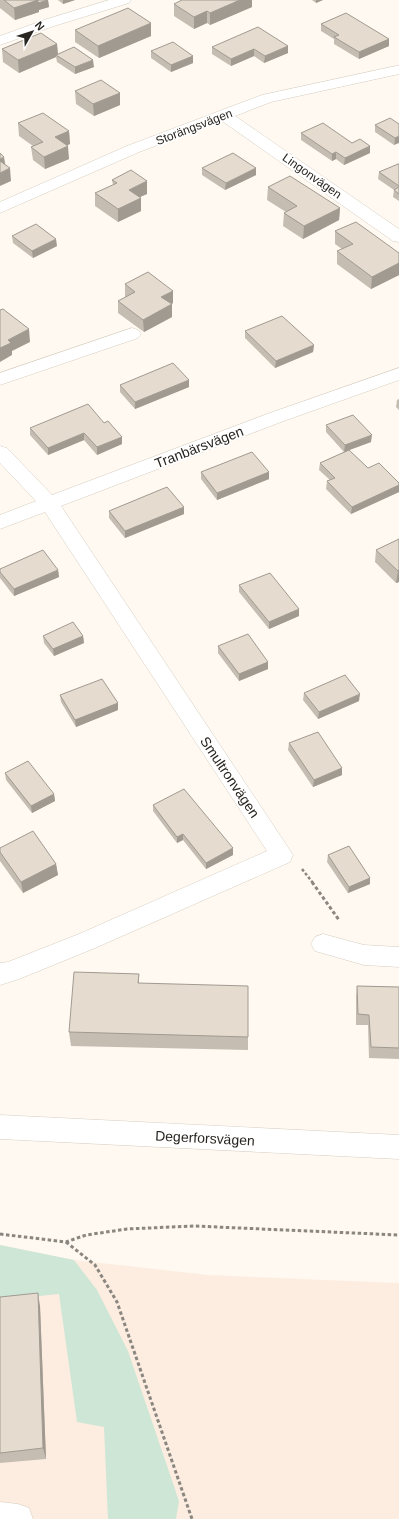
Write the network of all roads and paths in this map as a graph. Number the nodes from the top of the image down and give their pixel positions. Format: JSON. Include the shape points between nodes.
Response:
{"nodes":[{"id":1,"x":124,"y":0,"type":"edge"},
{"id":2,"x":0,"y":41,"type":"edge"},
{"id":3,"x":396,"y":70,"type":"dead end"},
{"id":4,"x":225,"y":116,"type":"junction"},
{"id":5,"x":0,"y":208,"type":"edge"},
{"id":6,"x":399,"y":237,"type":"edge"},
{"id":7,"x":132,"y":334,"type":"dead end"},
{"id":8,"x":399,"y":374,"type":"edge"},
{"id":9,"x":0,"y":379,"type":"edge"},
{"id":10,"x":0,"y":452,"type":"edge"},
{"id":11,"x":48,"y":503,"type":"junction"},
{"id":12,"x":0,"y":522,"type":"edge"},
{"id":13,"x":282,"y":855,"type":"junction"},
{"id":14,"x":323,"y":944,"type":"dead end"},
{"id":15,"x":364,"y":955,"type":"junction"},
{"id":16,"x":399,"y":957,"type":"edge"},
{"id":17,"x":0,"y":974,"type":"edge"},
{"id":18,"x":3,"y":1128,"type":"edge"},
{"id":19,"x":399,"y":1147,"type":"edge"},
{"id":20,"x":0,"y":1234,"type":"edge"},
{"id":21,"x":399,"y":1236,"type":"edge"},
{"id":22,"x":66,"y":1242,"type":"junction"},
{"id":23,"x":0,"y":1517,"type":"edge"},
{"id":24,"x":18,"y":1519,"type":"edge"},
{"id":25,"x":192,"y":1519,"type":"edge"}],
"edges":[{"from":1,"to":2,"type":"street"},
{"from":3,"to":4,"type":"street","name":"Storängsvägen","via":[[267,98]]},
{"from":4,"to":5,"type":"street","name":"Storängsvägen","via":[[133,150]]},
{"from":4,"to":6,"type":"street","name":"Lingonvägen"},
{"from":7,"to":9,"type":"street"},
{"from":8,"to":11,"type":"street","name":"Tranbärsvägen"},
{"from":10,"to":11,"type":"street","name":"Smultronvägen"},
{"from":11,"to":12,"type":"street","name":"Tranbärsvägen"},
{"from":11,"to":13,"type":"street","name":"Smultronvägen"},
{"from":13,"to":15,"type":"path","via":[[300,866]]},
{"from":13,"to":17,"type":"street","via":[[87,942]]},
{"from":14,"to":15,"type":"street"},
{"from":15,"to":16,"type":"street"},
{"from":18,"to":19,"type":"street","name":"Degerforsvägen"},
{"from":20,"to":22,"type":"path"},
{"from":21,"to":22,"type":"path","via":[[194,1226],[127,1229]]},
{"from":22,"to":25,"type":"path","via":[[95,1264],[117,1302]]},
{"from":23,"to":24,"type":"street"}]}
